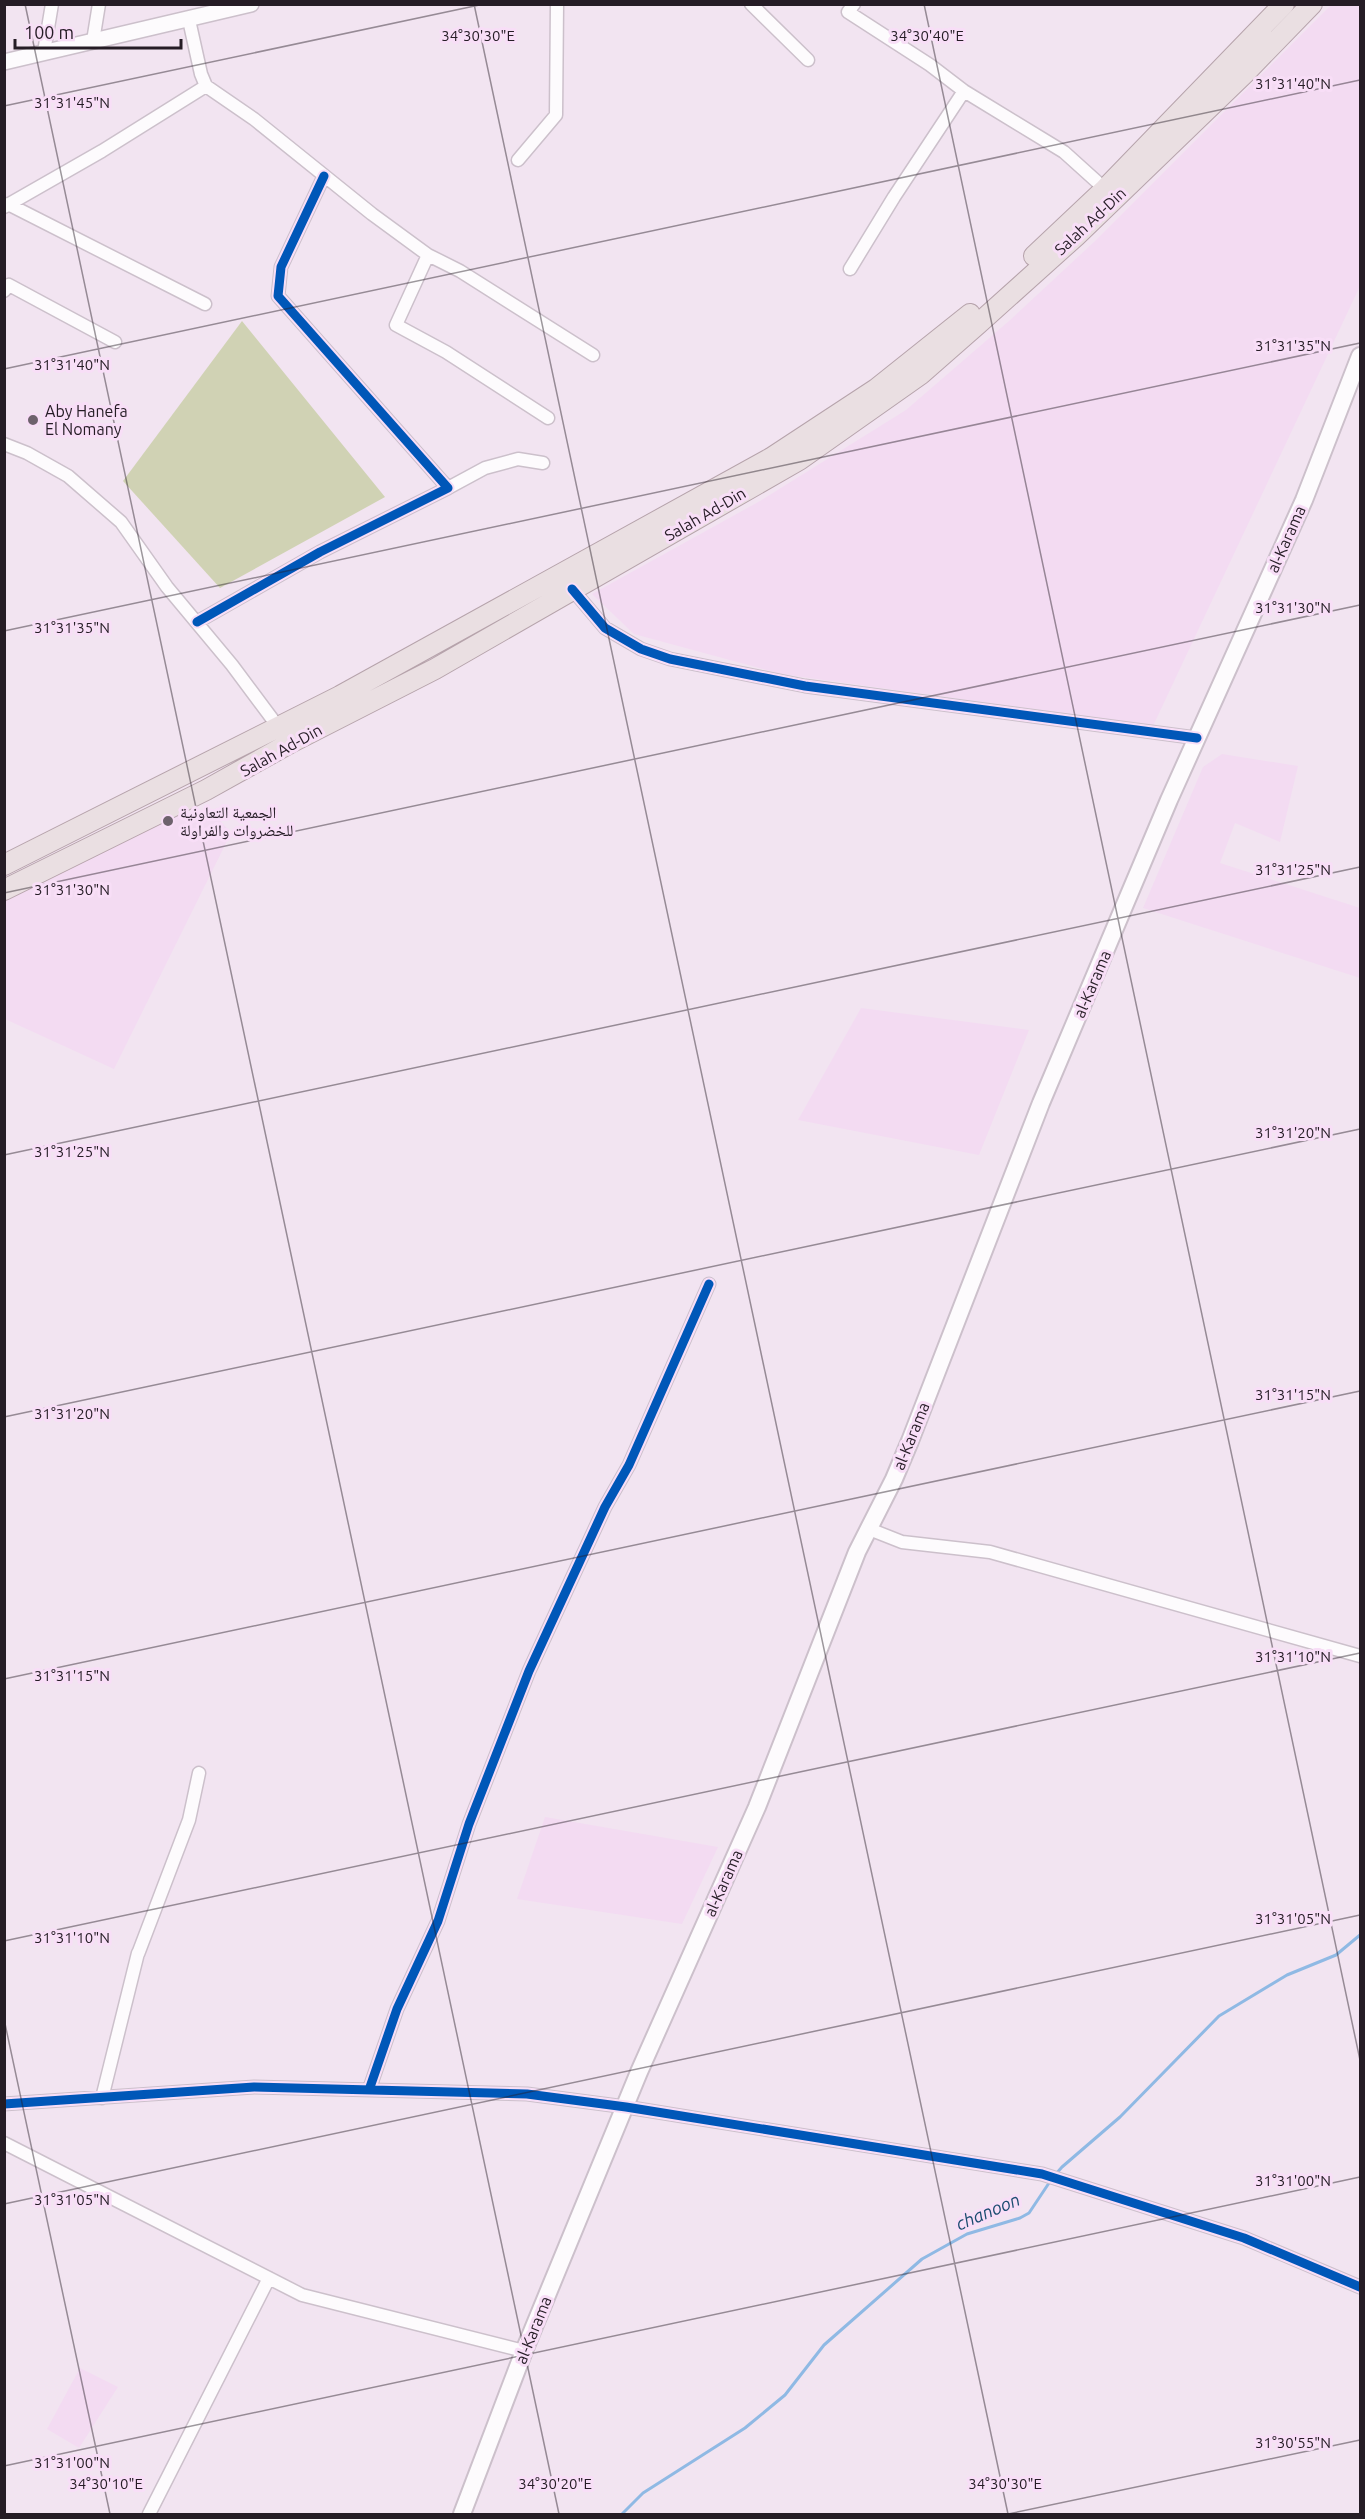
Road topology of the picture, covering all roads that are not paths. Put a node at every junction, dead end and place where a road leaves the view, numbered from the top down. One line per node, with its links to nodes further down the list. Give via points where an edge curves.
1 (52, 4): 11 (street)
2 (99, 4): 10 (street)
3 (251, 4): 9 (street)
4 (558, 4): 16 (street, via 556,115)
5 (751, 4): 12 (street)
6 (854, 4): 15 (street, via 848,12)
7 (1284, 4): 18 (highway, Salah Ad-Din)
8 (1312, 4): 31 (highway, Salah Ad-Din, via 1076,236 921,374 799,459)
9 (189, 20): 10 (street); 14 (street)
10 (93, 41): 11 (street)
11 (44, 52): 13 (street)
12 (808, 60)
13 (4, 62)
14 (206, 86): 17 (street); 19 (street)
15 (964, 91): 18 (street, via 1064,152); 21 (street)
16 (518, 160)
17 (324, 176): 20 (street); 30 (street, via 281,267 278,296)
18 (1105, 189): 33 (highway, Salah Ad-Din, via 964,319 876,389 781,451)
19 (6, 206): 23 (street)
20 (428, 255): 25 (street); 27 (street, via 396,325 446,352)
21 (850, 269)
22 (4, 291): 24 (street, via 9,285)
23 (205, 304)
24 (115, 342)
25 (593, 354)
26 (1360, 356): 34 (main road, al-Karama, via 1304,500)
27 (548, 418)
28 (4, 444): 32 (street, via 68,476 121,522)
29 (543, 463): 30 (street, via 518,459 485,468)
30 (448, 488): 32 (street, via 320,552)
31 (572, 589): 34 (street, via 605,628 640,649 670,659 805,686); 36 (highway, Salah Ad-Din, via 435,669 236,775)
32 (197, 622): 33 (street)
33 (279, 728): 35 (highway, Salah Ad-Din)
34 (1197, 738): 38 (main road, al-Karama, via 1041,1103 910,1441)
35 (4, 865)
36 (4, 890)
37 (709, 1284): 41 (street, via 629,1465 605,1507 529,1671 469,1824 438,1921 397,2009)
38 (868, 1529): 39 (street, via 903,1542 990,1552); 44 (main road, al-Karama, via 761,1798)
39 (1360, 1656)
40 (199, 1773): 42 (street, via 189,1820 138,1954)
41 (369, 2090): 42 (street, via 254,2087); 44 (street, via 526,2094)
42 (102, 2098): 43 (street)
43 (4, 2104)
44 (626, 2107): 47 (street, via 1042,2174 1244,2238); 48 (main road, al-Karama)
45 (4, 2143): 46 (street)
46 (270, 2278): 48 (street, via 302,2295); 49 (street)
47 (1360, 2287)
48 (524, 2351): 50 (main road, al-Karama)
49 (149, 2514)
50 (462, 2514)

